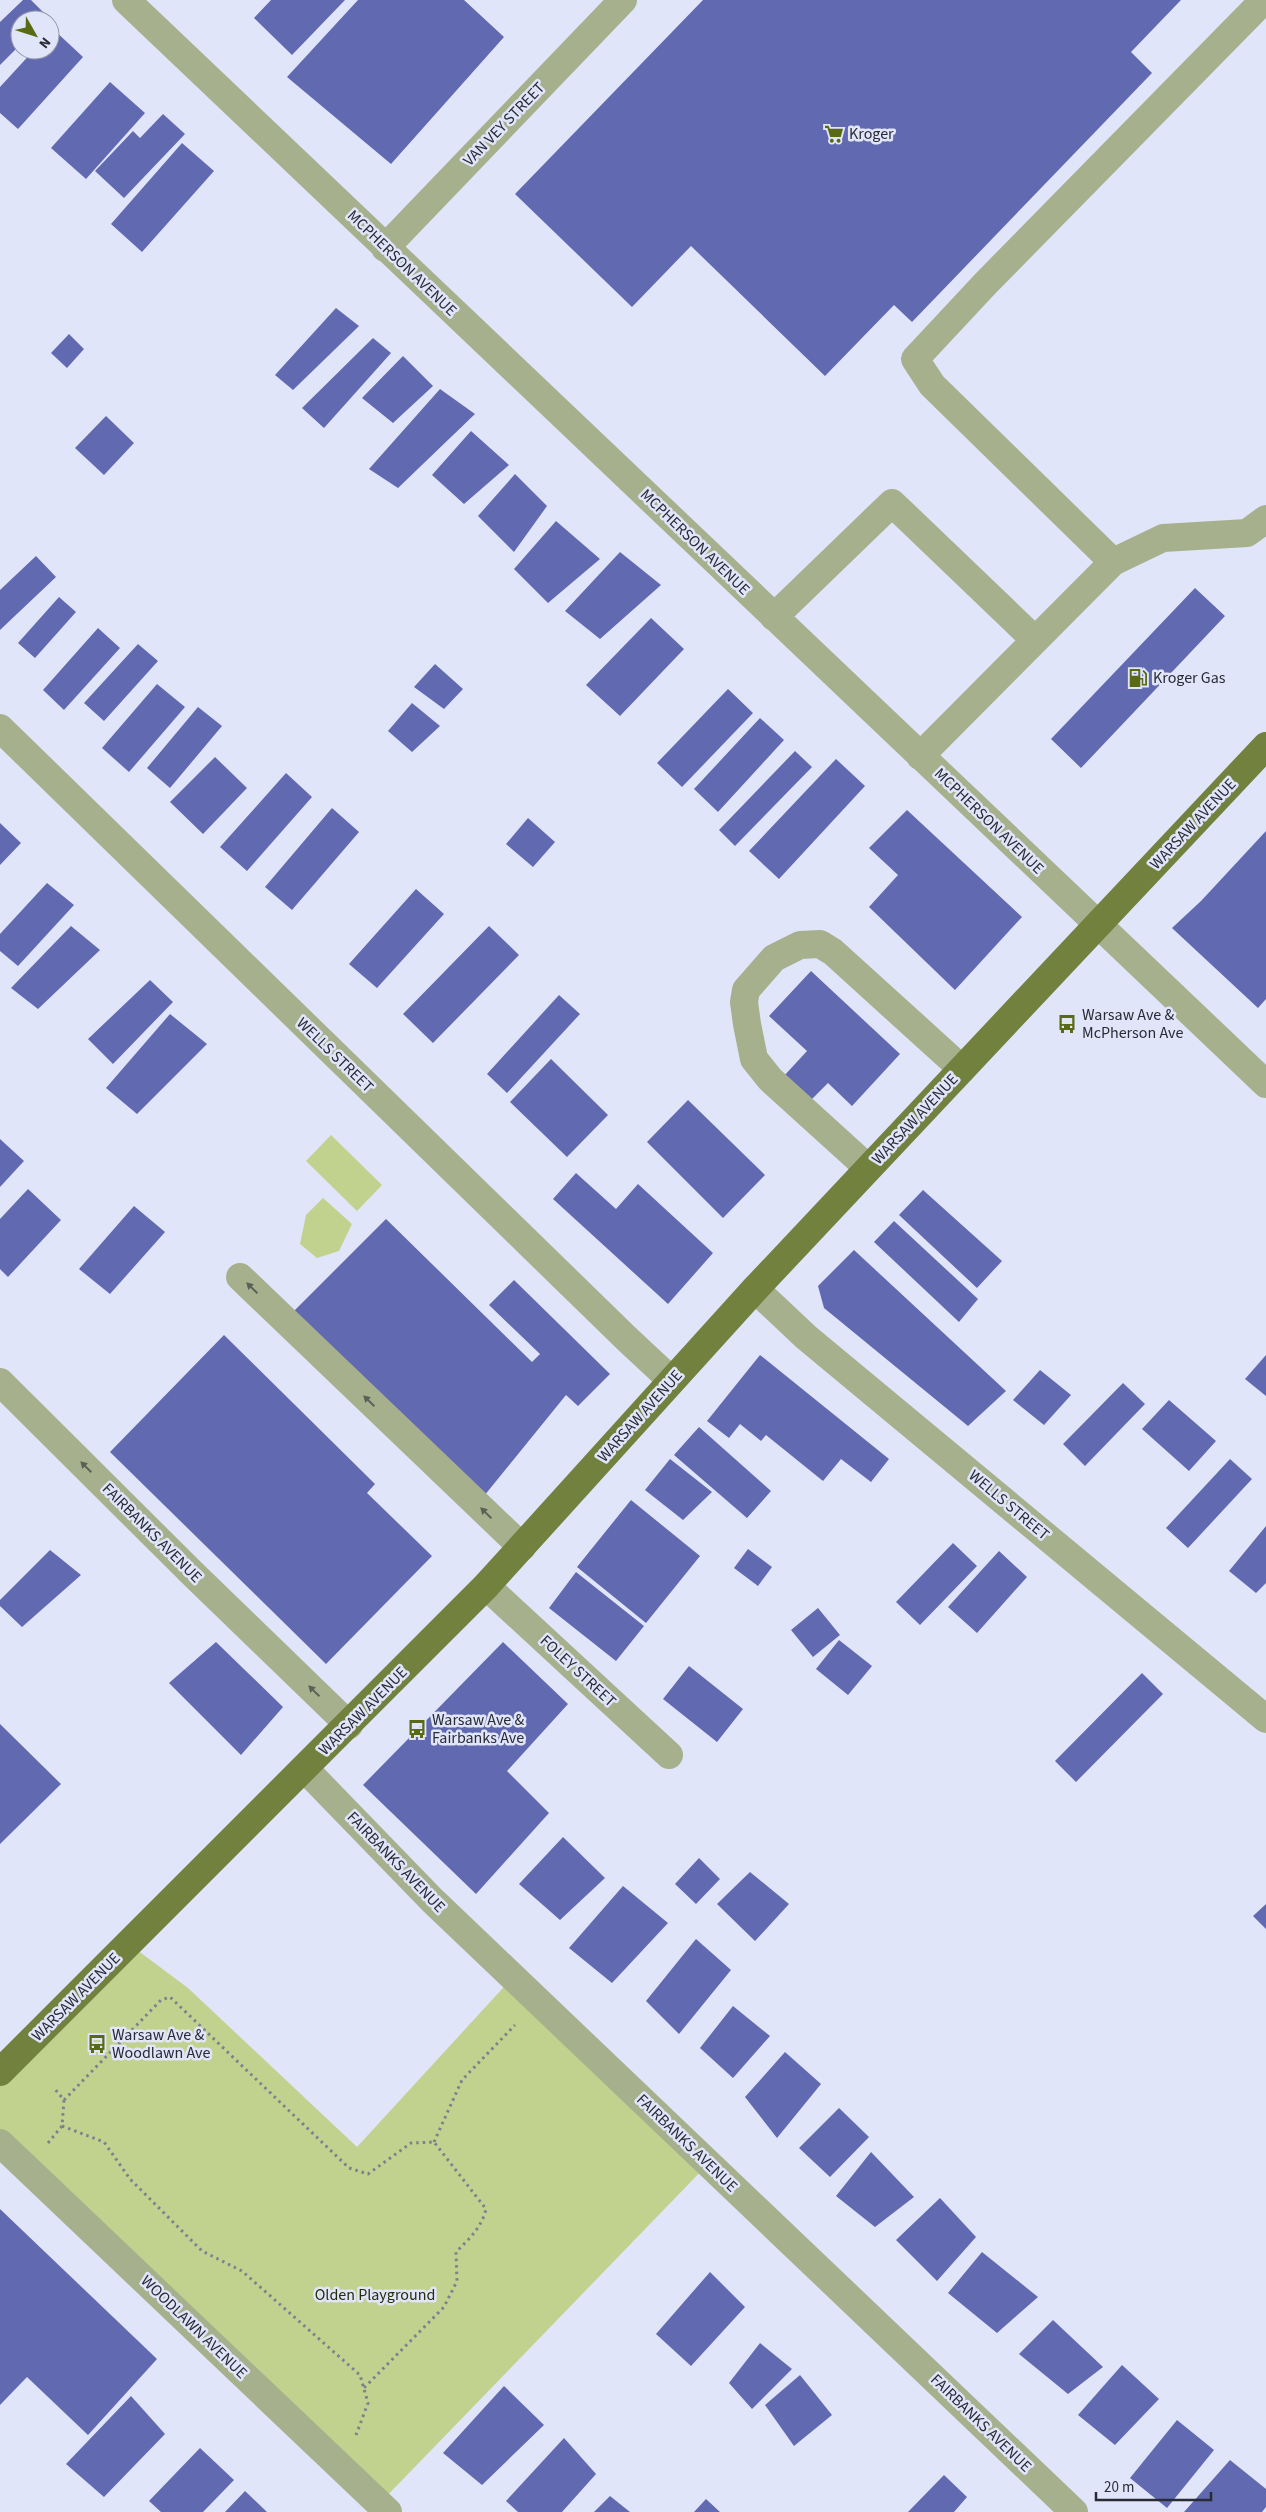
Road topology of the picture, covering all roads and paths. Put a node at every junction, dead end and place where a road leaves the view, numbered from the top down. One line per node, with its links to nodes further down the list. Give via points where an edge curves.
1 (126, 0): 4 (street, MCPHERSON AVENUE)
2 (623, 0): 4 (street, VAN VEY STREET)
3 (1264, 0): 6 (street, via 915,359 932,385)
4 (385, 248): 7 (street, MCPHERSON AVENUE)
5 (1266, 519): 6 (street, via 1247,533 1163,538)
6 (1113, 562): 8 (street)
7 (774, 617): 8 (street, via 892,503); 11 (street, MCPHERSON AVENUE)
8 (1035, 640): 11 (street)
9 (0, 728): 18 (street, WELLS STREET)
10 (1266, 746): 12 (main road, WARSAW AVENUE)
11 (920, 756): 12 (street, MCPHERSON AVENUE)
12 (1098, 924): 13 (main road, WARSAW AVENUE); 14 (street, MCPHERSON AVENUE)
13 (962, 1069): 15 (main road, WARSAW AVENUE); 15 (street, via 820,944 800,945 774,958 746,990 744,1002 754,1059 770,1079)
14 (1266, 1084)
15 (868, 1168): 17 (main road, WARSAW AVENUE)
16 (240, 1277): 20 (street, one-way to 16)
17 (754, 1290): 18 (main road, WARSAW AVENUE); 22 (street, WELLS STREET, via 806,1337)
18 (671, 1380): 20 (main road, WARSAW AVENUE)
19 (0, 1382): 23 (street, FAIRBANKS AVENUE, one-way to 19)
20 (522, 1547): 21 (main road, WARSAW AVENUE)
21 (486, 1586): 23 (main road, WARSAW AVENUE); 24 (street, FOLEY STREET)
22 (1266, 1719)
23 (349, 1725): 25 (main road, WARSAW AVENUE)
24 (669, 1755)
25 (305, 1769): 26 (street, FAIRBANKS AVENUE, via 432,1900); 27 (main road, WARSAW AVENUE)
26 (540, 2003): 31 (path, via 518,2021 462,2080); 37 (street, FAIRBANKS AVENUE)
27 (0, 2072)
28 (54, 2088): 29 (path)
29 (64, 2100): 30 (path); 31 (path, via 162,2000 170,1997 349,2168 368,2174 411,2143)
30 (62, 2126): 33 (path); 34 (path, via 104,2142 130,2179 202,2251 242,2271 360,2376)
31 (434, 2142): 34 (path, via 486,2209 484,2218 456,2252 457,2280 444,2307)
32 (0, 2143): 36 (street, WOODLAWN AVENUE)
33 (48, 2144)
34 (364, 2388): 35 (path, via 368,2403)
35 (355, 2436)
36 (388, 2512)
37 (1074, 2512)

